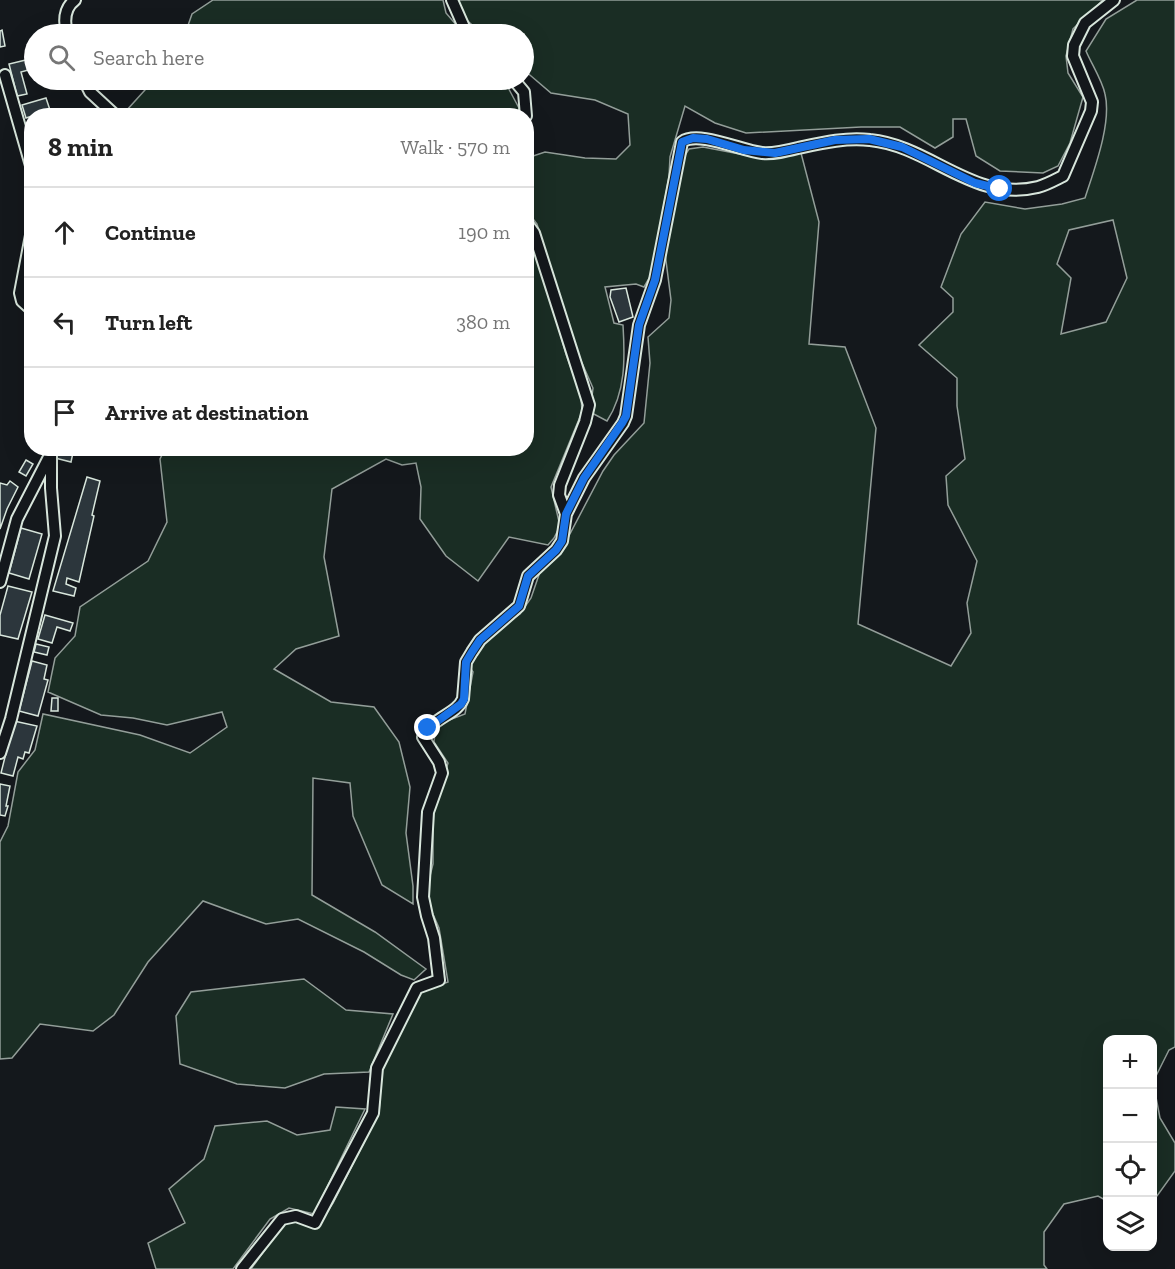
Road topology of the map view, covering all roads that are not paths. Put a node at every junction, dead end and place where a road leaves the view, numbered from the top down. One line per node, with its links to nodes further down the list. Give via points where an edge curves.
1 (75, 0): 4 (street, via 66,13)
2 (452, 0): 5 (street)
3 (1114, 0): 17 (street, via 1085,23 1074,45 1073,56 1087,85 1091,111 1063,176 1040,187 1000,189 975,183 902,147 869,139 835,140 775,153 744,150 707,139 682,142 655,280 639,325 626,416 584,478)
4 (67, 24)
5 (463, 24)
6 (5, 75): 11 (street)
7 (89, 90): 9 (street)
8 (522, 90): 10 (street)
9 (107, 108)
10 (525, 108)
11 (24, 141)
12 (534, 233): 17 (street, via 589,405 560,485 561,505)
13 (24, 272): 14 (street, via 20,293)
14 (24, 303)
15 (49, 456): 18 (street, via 17,519)
16 (51, 456): 19 (street, via 55,536)
17 (566, 514): 20 (street, via 562,541 530,572 519,606 480,640 466,662 461,704 436,720 423,738 442,773 428,812 423,897 434,938 439,980 417,988 377,1068 373,1113 315,1223 296,1215 282,1219)
18 (0, 582)
19 (0, 753)
20 (242, 1269)

